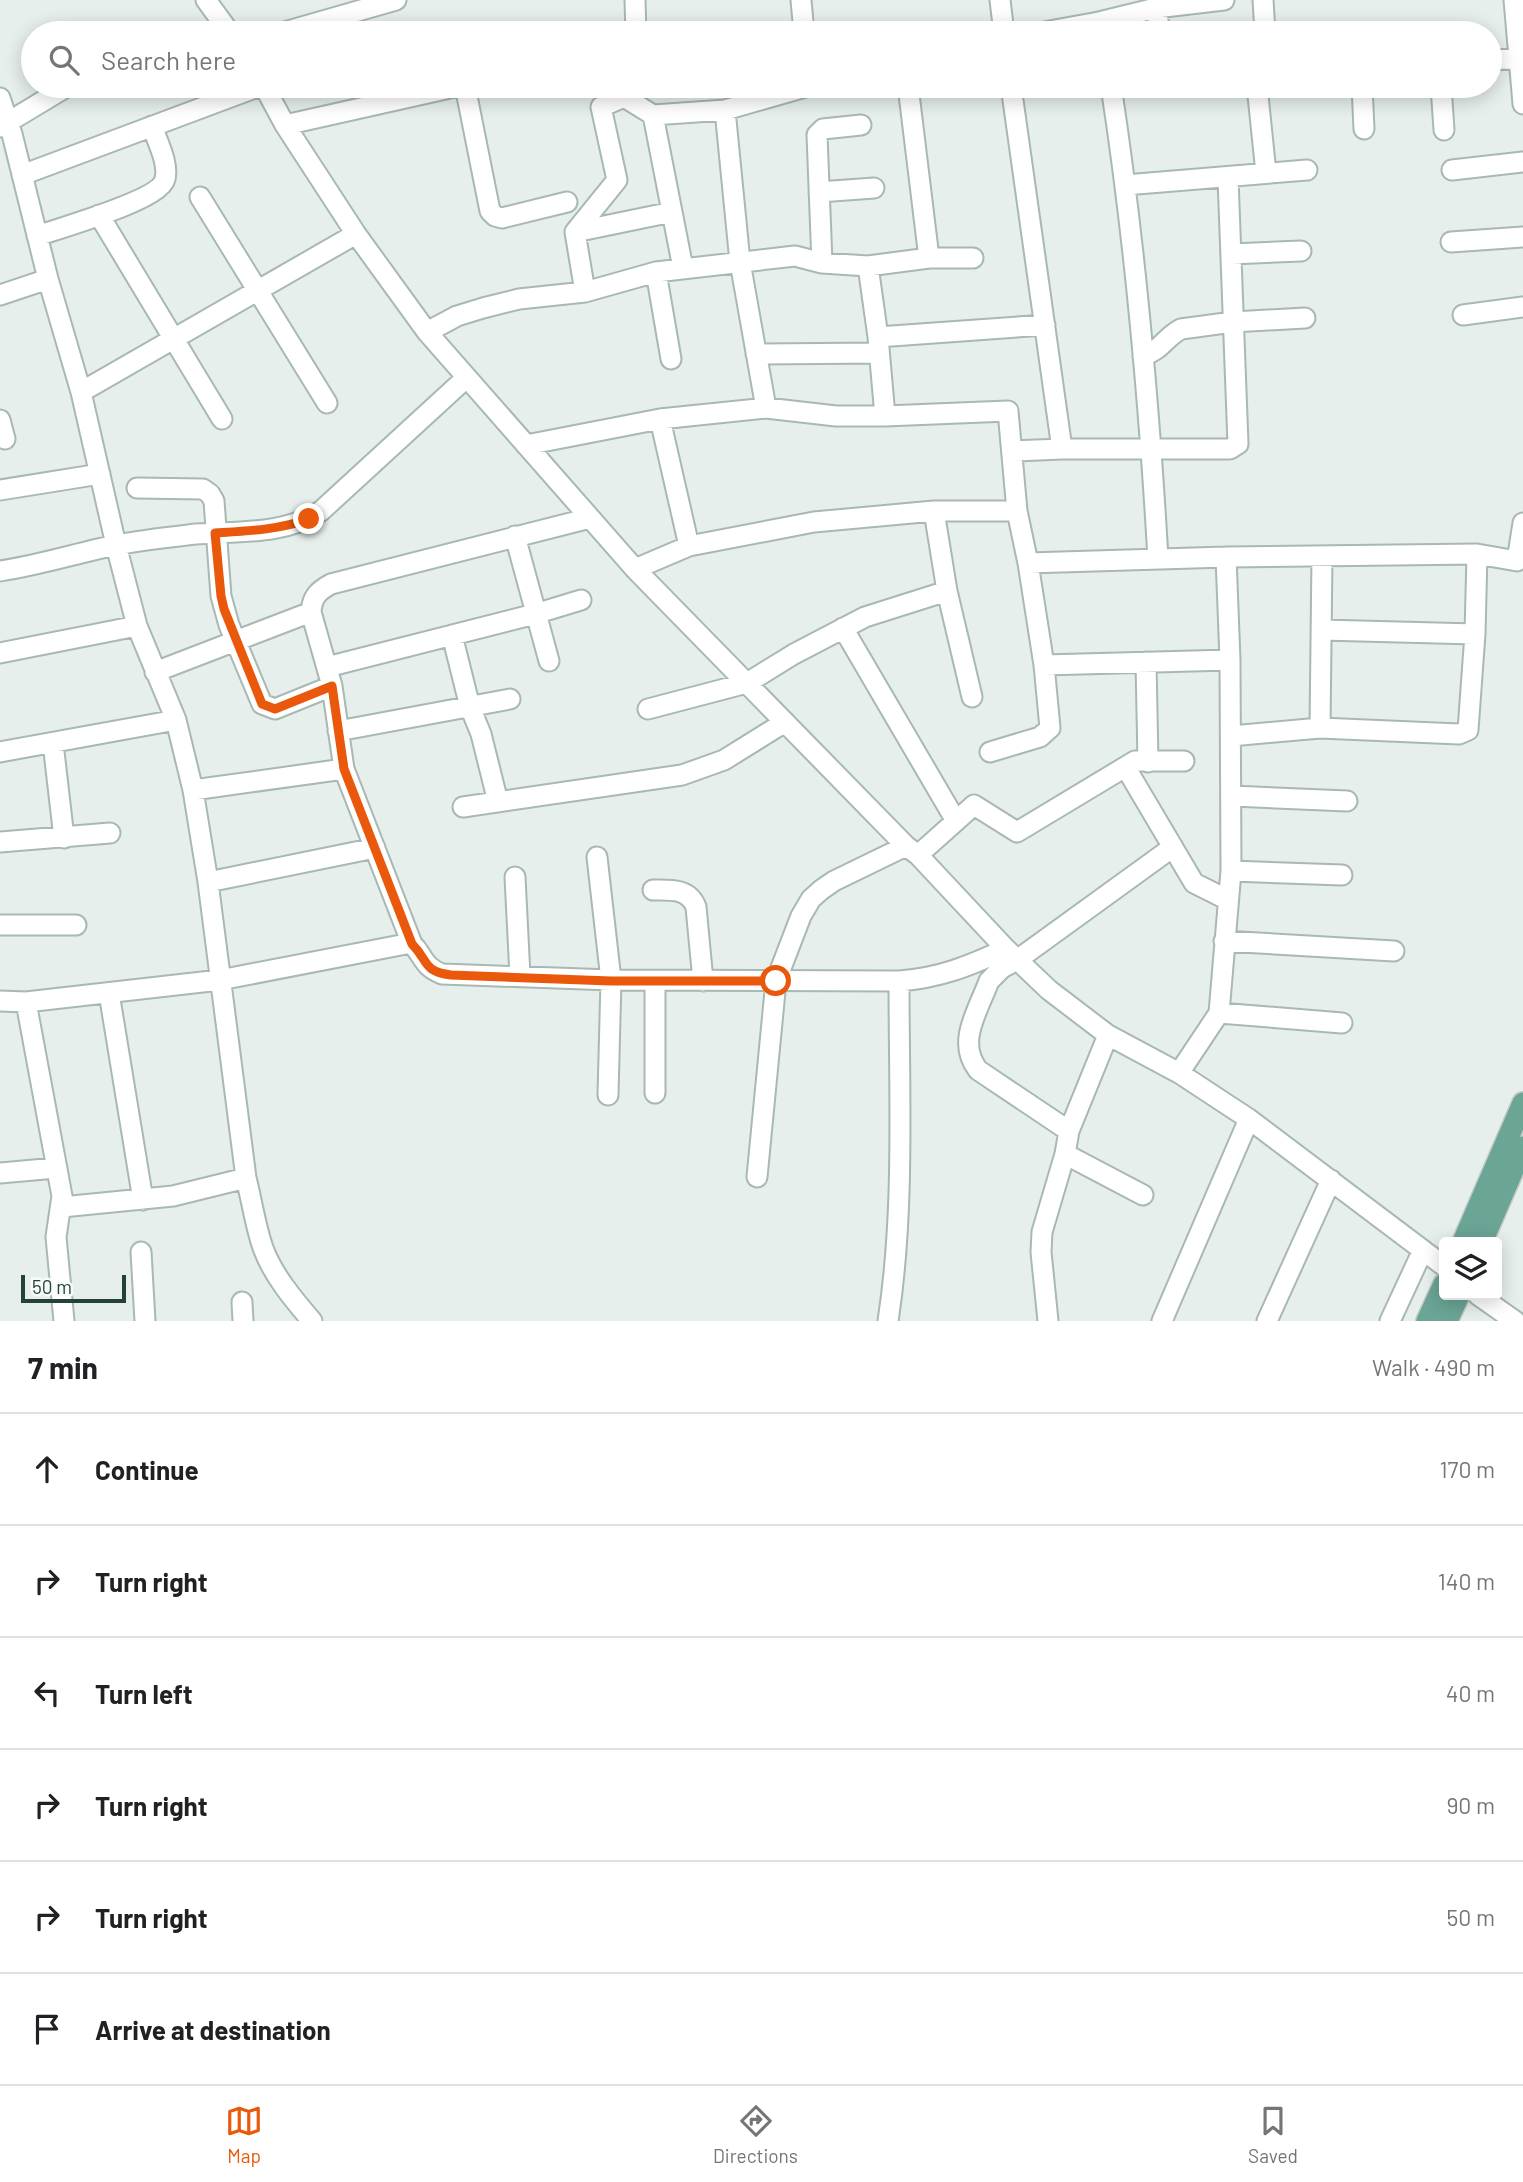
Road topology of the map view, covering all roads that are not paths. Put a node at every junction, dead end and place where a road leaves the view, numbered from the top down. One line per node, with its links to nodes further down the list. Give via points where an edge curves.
1 (206, 0): 10 (street)
2 (635, 0): 12 (street)
3 (800, 0): 13 (street)
4 (1000, 0): 14 (street)
5 (1224, 0): 9 (street)
6 (1262, 0): 17 (street)
7 (1514, 0): 18 (street)
8 (384, 2): 11 (street)
9 (1168, 4): 15 (street); 16 (street)
10 (221, 21)
11 (321, 21)
12 (636, 21)
13 (803, 21)
14 (1003, 21)
15 (1120, 21)
16 (1163, 21)
17 (1264, 21)
18 (1521, 58): 19 (street); 35 (street)
19 (1502, 59)
20 (0, 97): 38 (street)
21 (48, 98): 38 (street)
22 (229, 98): 41 (street)
23 (269, 98): 39 (street)
24 (405, 98): 39 (street)
25 (467, 98): 54 (street, via 490,211 502,218)
26 (612, 98): 57 (street, via 601,107 617,180)
27 (630, 98): 37 (street)
28 (768, 98): 36 (street)
29 (909, 98): 64 (street)
30 (1013, 98): 79 (street)
31 (1115, 98): 50 (street)
32 (1259, 98): 47 (street)
33 (1363, 98): 42 (street)
34 (1442, 98): 43 (street)
35 (1523, 104)
36 (726, 110): 37 (street); 66 (street)
37 (653, 115): 55 (street)
38 (4, 125): 48 (street)
39 (285, 125): 58 (street)
40 (861, 125): 52 (street, via 823,129 817,135)
41 (152, 126): 48 (street); 56 (street, via 164,163 164,182 149,195)
42 (1364, 129)
43 (1444, 130)
44 (1523, 162): 46 (street)
45 (1307, 170): 47 (street)
46 (1452, 170)
47 (1266, 173): 49 (street)
48 (22, 174): 59 (street)
49 (1228, 178): 50 (street); 63 (street)
50 (1125, 185): 84 (street)
51 (874, 188): 52 (street)
52 (819, 192): 67 (street)
53 (200, 197): 72 (street)
54 (567, 202)
55 (672, 212): 57 (street); 69 (street)
56 (99, 215): 59 (street); 81 (street)
57 (575, 232): 73 (street)
58 (356, 234): 72 (street); 80 (street)
59 (37, 236): 71 (street)
60 (1523, 236): 61 (street)
61 (1451, 242)
62 (1301, 251): 63 (street)
63 (1231, 254): 78 (street)
64 (929, 258): 65 (street); 68 (street)
65 (973, 258)
66 (740, 262): 67 (street, via 795,256); 69 (street); 83 (street)
67 (822, 263): 68 (street)
68 (868, 267): 82 (street)
69 (683, 268): 70 (street)
70 (656, 272): 73 (street); 85 (street)
71 (48, 279): 74 (street); 87 (street)
72 (257, 291): 81 (street); 88 (street)
73 (585, 292): 80 (street, via 483,308)
74 (0, 295)
75 (1523, 307): 76 (street)
76 (1463, 315)
77 (1304, 318): 78 (street)
78 (1233, 322): 84 (street, via 1181,329 1158,350); 96 (street, via 1238,444 1230,449)
79 (1045, 325): 82 (street); 94 (street)
80 (427, 332): 86 (street)
81 (174, 339): 87 (street); 91 (street)
82 (878, 345): 83 (street); 90 (street)
83 (756, 354): 89 (street)
84 (1143, 356): 96 (street)
85 (671, 359)
86 (466, 378): 93 (street); 104 (street, via 309,519 273,529)
87 (81, 392): 97 (street)
88 (327, 403)
89 (766, 408): 90 (street); 92 (street)
90 (885, 416): 95 (street, via 1008,411)
91 (222, 419)
92 (660, 419): 93 (street); 107 (street)
93 (526, 445): 102 (street)
94 (1062, 449): 95 (street); 96 (street)
95 (1013, 451): 101 (street)
96 (1152, 451): 111 (street)
97 (100, 474): 99 (street); 106 (street)
98 (137, 488): 104 (street, via 203,489 214,500)
99 (0, 490)
100 (934, 511): 101 (street); 107 (street, via 814,523); 115 (street)
101 (1017, 511): 112 (street)
102 (590, 518): 105 (street); 113 (street)
103 (1523, 523): 108 (street, via 1517,561)
104 (215, 533): 106 (street); 124 (street, via 221,596)
105 (514, 536): 117 (street, via 331,584 315,595); 118 (street)
106 (116, 545): 114 (street); 119 (street)
107 (689, 546): 113 (street)
108 (1477, 554): 109 (street); 122 (street)
109 (1322, 556): 110 (street); 121 (street)
110 (1226, 557): 111 (street); 126 (street)
111 (1158, 559): 112 (street)
112 (1028, 563): 129 (street)
113 (635, 569): 132 (street)
114 (0, 571)
115 (947, 591): 120 (street); 134 (street)
116 (580, 600): 118 (street)
117 (311, 612): 124 (street); 130 (street)
118 (535, 614): 123 (street); 127 (street)
119 (137, 626): 125 (street); 131 (street)
120 (843, 628): 132 (street); 155 (street)
121 (1322, 630): 122 (street); 140 (street)
122 (1475, 634): 140 (street, via 1468,730 1464,733)
123 (452, 635): 130 (street); 136 (street)
124 (236, 641): 131 (street); 133 (street, via 257,695 268,708)
125 (0, 653)
126 (1230, 660): 128 (street); 142 (street)
127 (549, 661)
128 (1146, 662): 129 (street); 147 (street)
129 (1044, 665): 145 (street, via 1050,729 1040,737)
130 (327, 667): 133 (street)
131 (155, 672): 138 (street)
132 (747, 683): 137 (street); 139 (street)
133 (332, 686): 141 (street)
134 (972, 697)
135 (510, 699): 136 (street)
136 (470, 707): 141 (street); 153 (street)
137 (648, 709)
138 (176, 720): 143 (street); 150 (street)
139 (785, 722): 153 (street, via 724,760 681,775); 161 (street)
140 (1320, 728): 142 (street)
141 (338, 731): 149 (street)
142 (1231, 736): 151 (street)
143 (53, 743): 144 (street); 157 (street)
144 (0, 752)
145 (990, 752)
146 (1184, 761): 147 (street)
147 (1148, 762): 148 (street, via 1135,761)
148 (1126, 768): 155 (street, via 1017,832 974,805); 159 (street)
149 (344, 769): 150 (street); 160 (street)
150 (193, 790): 166 (street)
151 (1232, 796): 152 (street); 163 (street)
152 (1347, 801)
153 (498, 802): 154 (street)
154 (463, 807)
155 (956, 821): 161 (street)
156 (110, 833): 157 (street)
157 (64, 838): 158 (street)
158 (0, 842)
159 (1173, 847): 168 (street, via 1194,883); 174 (street)
160 (375, 848): 166 (street); 172 (street)
161 (912, 851): 174 (street); 180 (street, via 834,881 811,899)
162 (597, 857): 177 (street)
163 (1231, 872): 164 (street); 168 (street)
164 (1342, 875)
165 (515, 877): 175 (street)
166 (208, 881): 176 (street)
167 (653, 890): 179 (street, via 684,892 692,898)
168 (1228, 900): 171 (street)
169 (0, 925): 170 (street)
170 (76, 925)
171 (1224, 941): 173 (street); 185 (street)
172 (412, 944): 175 (street, via 431,970 442,974); 176 (street)
173 (1394, 951)
174 (1012, 954): 181 (street, via 943,975); 187 (street, via 1049,990); 193 (street, via 989,981 967,1049 978,1070)
175 (520, 976): 177 (street)
176 (220, 980): 182 (street); 199 (street)
177 (611, 981): 178 (street); 190 (street)
178 (655, 981): 179 (street); 189 (street)
179 (703, 981): 180 (street)
180 (776, 981): 181 (street); 198 (street)
181 (899, 981): 213 (street, via 896,1242)
182 (109, 993): 184 (street); 202 (street)
183 (0, 1000): 184 (street)
184 (26, 1002): 196 (street)
185 (1219, 1013): 186 (street); 188 (street)
186 (1342, 1023)
187 (1108, 1035): 188 (street); 193 (street)
188 (1179, 1073): 192 (street)
189 (655, 1093)
190 (608, 1095)
191 (1523, 1102): 204 (main road)
192 (1249, 1119): 200 (street); 215 (street)
193 (1069, 1131): 195 (street)
194 (1523, 1147): 205 (main road)
195 (1065, 1154): 201 (street); 214 (street, via 1042,1233)
196 (56, 1168): 197 (street); 203 (street)
197 (0, 1173)
198 (757, 1177)
199 (246, 1178): 202 (street); 212 (street, via 263,1248 286,1289)
200 (1331, 1180): 207 (street); 216 (street)
201 (1143, 1195)
202 (143, 1200): 203 (street)
203 (62, 1207): 210 (street, via 56,1237)
204 (1465, 1237)
205 (1484, 1237)
206 (141, 1252): 211 (street)
207 (1437, 1264): 217 (street); 218 (main road)
208 (1457, 1300): 219 (main road)
209 (1485, 1300): 220 (street)
210 (64, 1321)
211 (145, 1321)
212 (312, 1321)
213 (888, 1321)
214 (1048, 1321)
215 (1162, 1321)
216 (1267, 1321)
217 (1390, 1321)
218 (1427, 1321)
219 (1447, 1321)
220 (1514, 1321)

